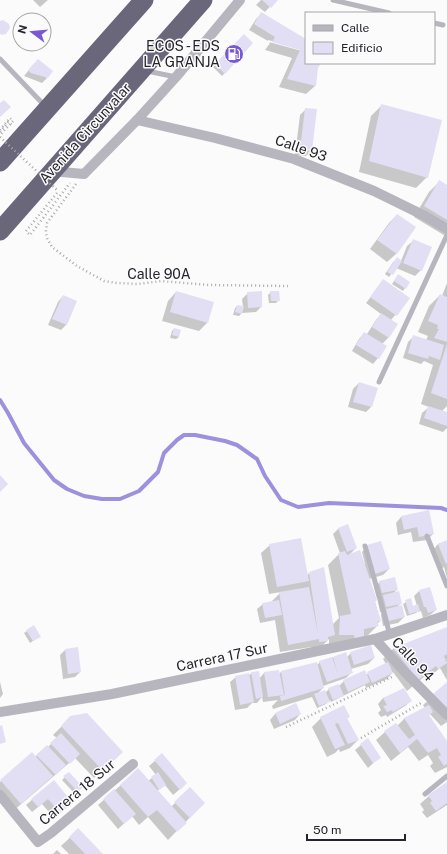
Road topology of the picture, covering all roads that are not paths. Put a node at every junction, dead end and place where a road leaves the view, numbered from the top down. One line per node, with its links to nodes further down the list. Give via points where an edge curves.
1 (144, 0): 11 (highway)
2 (203, 0): 9 (highway, Avenida Circunvalar)
3 (333, 0): 5 (lane)
4 (235, 2): 10 (street)
5 (385, 12)
6 (435, 23): 7 (lane)
7 (443, 25)
8 (0, 59): 11 (lane)
9 (142, 70): 10 (lane); 14 (highway, Avenida Circunvalar)
10 (176, 77): 12 (street)
11 (47, 109): 13 (highway)
12 (137, 120): 14 (street, via 81,174); 15 (street, Calle 93, via 294,159 374,191)
13 (0, 162)
14 (51, 171): 16 (highway, Avenida Circunvalar)
15 (447, 229)
16 (0, 231)
17 (447, 235): 18 (lane)
18 (380, 382)
19 (428, 536): 21 (lane)
20 (365, 546): 23 (lane)
21 (447, 586)
22 (447, 615): 23 (street, Carrera 17 Sur)
23 (390, 635): 24 (street, Carrera 17 Sur)
24 (375, 639): 25 (street, Carrera 17 Sur, via 112,694); 26 (street, Calle 94)
25 (0, 712)
26 (447, 715)
27 (133, 764): 30 (street, Carrera 18 Sur, via 38,842)
28 (447, 776): 29 (lane)
29 (425, 794)
30 (0, 795)

